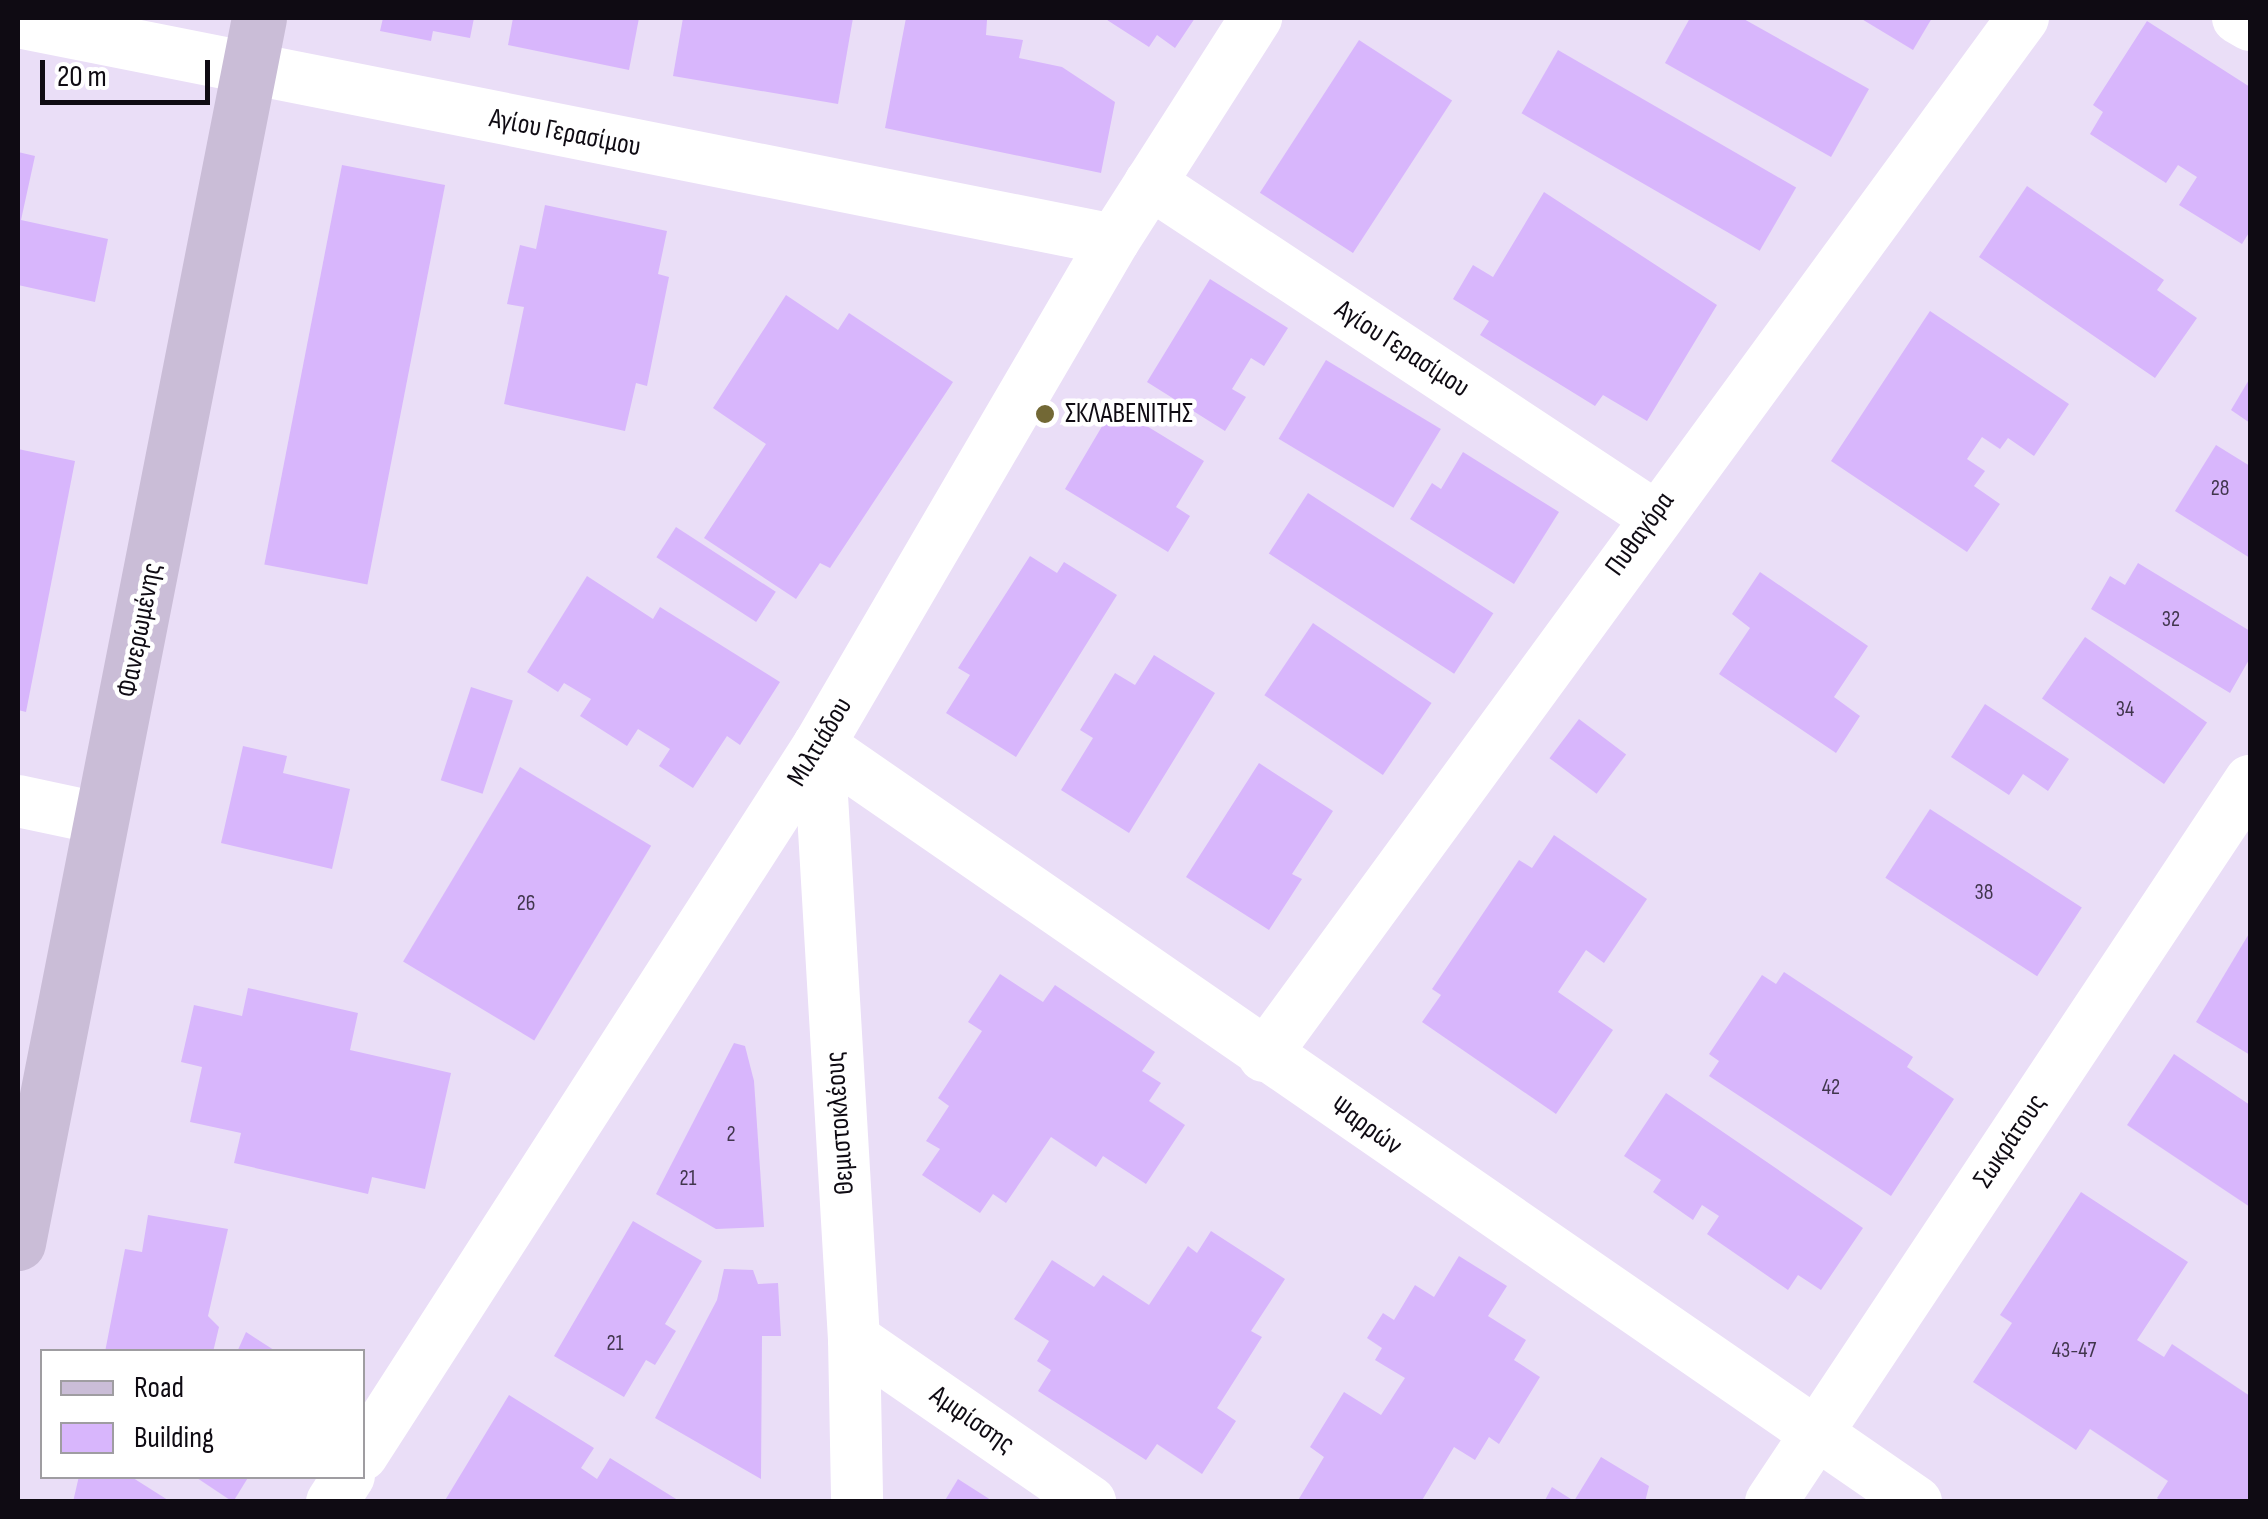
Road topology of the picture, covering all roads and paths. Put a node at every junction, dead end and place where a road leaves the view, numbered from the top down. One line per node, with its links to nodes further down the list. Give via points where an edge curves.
1 (259, 18): 7 (street, Φανερωμένης)
2 (1256, 18): 8 (street, Μιλτιάδου)
3 (2022, 18): 10 (street, Πυθαγόρα)
4 (2238, 18): 6 (street)
5 (18, 22): 7 (street, Αγίου Γερασίμου)
6 (2250, 25)
7 (251, 71): 9 (street, Αγίου Γερασίμου); 14 (street, Φανερωμένης)
8 (1150, 183): 9 (street, Μιλτιάδου); 10 (street, Αγίου Γερασίμου)
9 (1114, 240): 11 (street, Μιλτιάδου)
10 (1653, 515): 15 (street, Πυθαγόρα)
11 (819, 746): 15 (street, Ψαρρών); 17 (street, Θεμιστοκλέους); 19 (street, Μιλτιάδου)
12 (2250, 781): 18 (street, Σωκράτους)
13 (18, 801): 14 (street)
14 (103, 818): 16 (street, Φανερωμένης)
15 (1264, 1056): 18 (street, Ψαρρών)
16 (18, 1243)
17 (854, 1339): 22 (street, Θεμιστοκλέους); 23 (street, Αμφίσσης)
18 (1812, 1436): 24 (street, Σωκράτους); 25 (street, Ψαρρών)
19 (365, 1450)
20 (346, 1479): 21 (street)
21 (332, 1502)
22 (857, 1502)
23 (1090, 1502)
24 (1771, 1502)
25 (1916, 1502)

